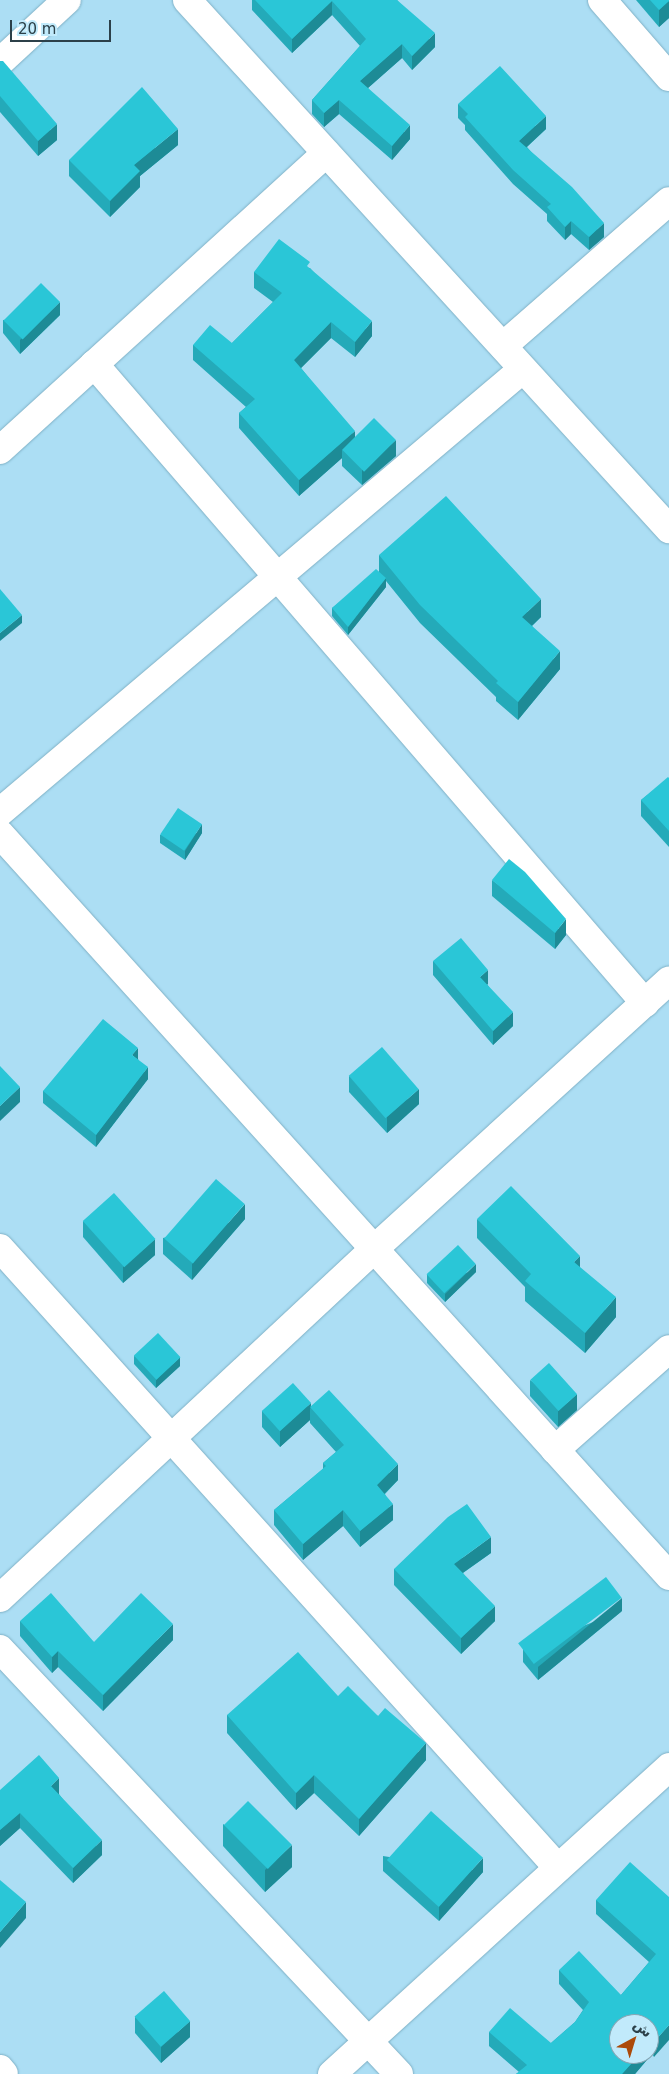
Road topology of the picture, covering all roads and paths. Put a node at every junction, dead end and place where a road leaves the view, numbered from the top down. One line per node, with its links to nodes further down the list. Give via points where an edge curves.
1 (67, 0): 4 (street)
2 (187, 0): 6 (street)
3 (602, 0): 5 (street)
4 (0, 62)
5 (669, 77)
6 (326, 152): 8 (street); 9 (street)
7 (669, 202): 8 (street)
8 (503, 346): 10 (street)
9 (94, 364): 11 (street); 13 (street)
10 (523, 369): 12 (street); 13 (street)
11 (0, 450)
12 (669, 529)
13 (278, 577): 14 (street); 17 (street)
14 (0, 812)
15 (0, 834): 19 (street)
16 (669, 981): 17 (street)
17 (645, 1003): 19 (street)
18 (0, 1248): 21 (street)
19 (374, 1249): 21 (street); 22 (street)
20 (669, 1349): 22 (street)
21 (171, 1438): 24 (street); 27 (street)
22 (556, 1450): 23 (street)
23 (669, 1576)
24 (0, 1598)
25 (0, 1649): 28 (street)
26 (669, 1767): 27 (street)
27 (558, 1868): 28 (street)
28 (368, 2041): 31 (street); 32 (street)
29 (0, 2069): 30 (street)
30 (4, 2074)
31 (332, 2074)
32 (399, 2074)

